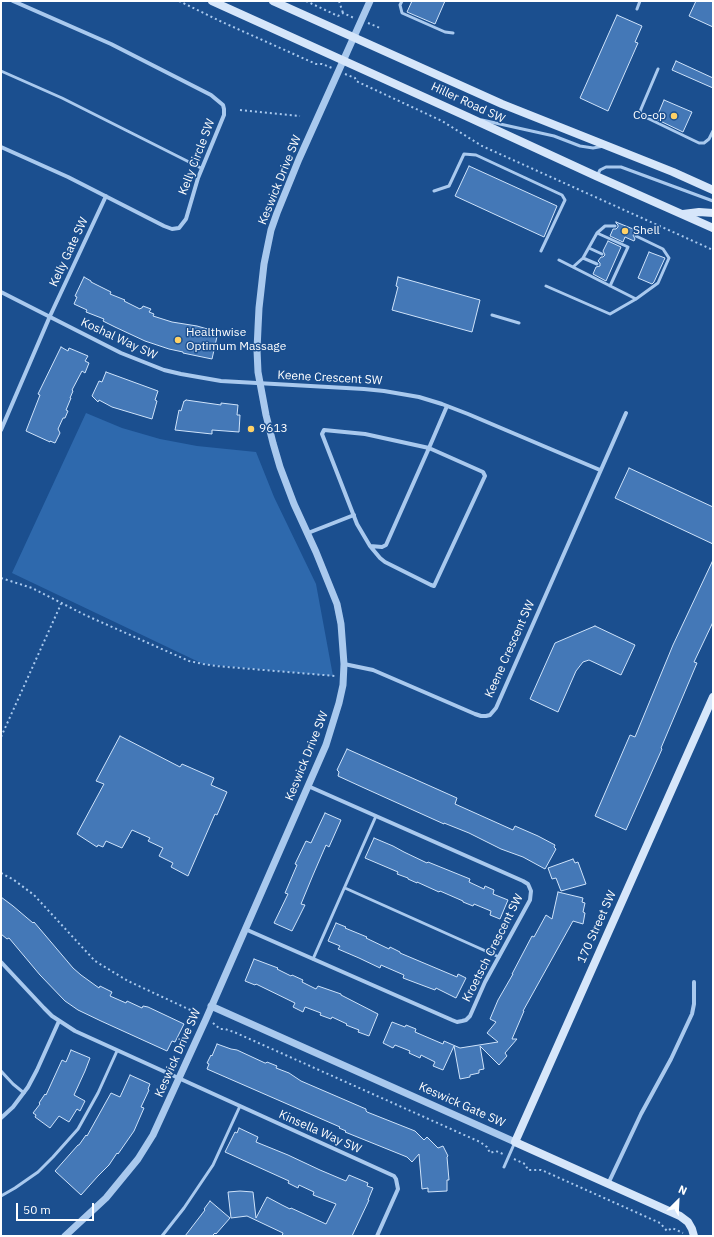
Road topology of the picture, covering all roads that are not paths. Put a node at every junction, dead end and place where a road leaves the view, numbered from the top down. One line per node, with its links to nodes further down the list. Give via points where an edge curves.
1 (13, 1): 17 (street, Kelly Circle SW, via 111,44 218,99 223,105 224,115)
2 (212, 1): 10 (main road, Hiller Road SW)
3 (273, 1): 9 (main road, Hiller Road SW)
4 (370, 1): 9 (street, Keswick Drive SW)
5 (402, 1): 8 (lane, via 402,13)
6 (640, 1): 7 (lane)
7 (637, 9)
8 (453, 33)
9 (354, 37): 10 (street, Keswick Drive SW); 15 (main road, Hiller Road SW, via 502,104)
10 (343, 60): 13 (main road, Hiller Road SW); 47 (street, Keswick Drive SW, via 285,191 271,230 259,308 257,350)
11 (658, 69): 14 (lane, via 640,109 643,116 699,142 709,139)
12 (1, 71): 17 (lane, via 62,98)
13 (468, 117): 15 (lane, via 554,136 580,146 593,148); 18 (main road, Hiller Road SW)
14 (713, 131)
15 (607, 145): 19 (main road, Hiller Road SW)
16 (1, 147): 21 (street, Kelly Circle SW)
17 (202, 168): 21 (street, Kelly Circle SW, via 186,219 179,228 164,226)
18 (596, 176): 22 (lane, via 606,167 621,166); 24 (main road, Hiller Road SW)
19 (713, 190)
20 (434, 191): 30 (lane, via 449,186 464,154 476,155 562,195 565,200)
21 (106, 196): 45 (street, Kelly Gate SW)
22 (713, 201)
23 (713, 213): 24 (main road)
24 (683, 215): 26 (main road, Hiller Road SW)
25 (615, 226): 27 (lane, via 605,226)
26 (713, 228)
27 (597, 233): 29 (lane); 35 (lane, via 628,247)
28 (636, 236): 43 (lane, via 663,249 669,258 658,283)
29 (589, 248): 31 (lane); 32 (lane)
30 (541, 251)
31 (602, 254)
32 (583, 258): 36 (lane); 37 (lane)
33 (559, 260): 37 (lane)
34 (615, 260): 35 (lane)
35 (620, 263): 39 (lane)
36 (597, 264)
37 (573, 267): 41 (lane)
38 (611, 270): 39 (lane)
39 (616, 272): 41 (lane)
40 (546, 286): 43 (lane, via 610,314)
41 (610, 286): 43 (lane)
42 (1, 292): 45 (street, Koshal Way SW)
43 (636, 299)
44 (492, 315): 46 (lane)
45 (50, 316): 47 (street, Koshal Way SW, via 121,353 164,370 221,381); 50 (street, Kelly Gate SW)
46 (519, 322)
47 (260, 384): 48 (street, Keene Crescent SW, via 384,391 418,397); 54 (street, Keswick Drive SW, via 280,467)
48 (446, 406): 51 (street); 52 (street, Keene Crescent SW)
49 (626, 413): 52 (street, Keene Crescent SW)
50 (1, 430)
51 (429, 448): 53 (street, via 365,434 324,430 322,434); 55 (street, via 386,545); 55 (street, via 483,472 485,476 434,586 385,562)
52 (600, 470): 56 (street, Keene Crescent SW, via 496,708 490,715 475,714 374,670)
53 (354, 515): 54 (street); 55 (street)
54 (308, 533): 56 (street, Keswick Drive SW, via 337,604)
55 (370, 546)
56 (344, 664): 58 (street, Keswick Drive SW, via 340,703)
57 (713, 697): 74 (main road, 170 Street SW)
58 (308, 786): 59 (street, Kroetsch Crescent SW); 61 (street, Keswick Drive SW)
59 (376, 816): 60 (lane); 62 (street, Kroetsch Crescent SW, via 528,884 531,891 530,900)
60 (345, 888): 62 (lane); 63 (lane)
61 (245, 929): 63 (street, Kroetsch Crescent SW); 66 (street, Keswick Drive SW)
62 (499, 957): 63 (street, Kroetsch Crescent SW, via 470,1016 457,1022)
63 (313, 959)
64 (1, 962): 67 (street, Kinsella Way SW, via 35,1000)
65 (694, 982): 76 (street, via 692,1014)
66 (211, 1006): 70 (street, Keswick Drive SW); 74 (street, Keswick Gate SW)
67 (59, 1021): 68 (street, Kinsella Way SW); 71 (street)
68 (117, 1051): 70 (street, Kinsella Way SW); 77 (lane, via 98,1093 78,1128 38,1172)
69 (1, 1071): 71 (lane)
70 (179, 1079): 72 (street, Kinsella Way SW); 78 (street, Keswick Drive SW, via 156,1129 138,1159 106,1198)
71 (24, 1093): 73 (street)
72 (240, 1106): 79 (lane, via 212,1165); 80 (street, Kinsella Way SW, via 394,1176 398,1189)
73 (1, 1118)
74 (515, 1142): 75 (lane, 170 Street SW); 76 (main road, Keswick Gate SW)
75 (504, 1166)
76 (608, 1184): 81 (main road, Keswick Gate SW, via 680,1216 688,1222)
77 (1, 1196)
78 (65, 1236)
79 (162, 1236)
80 (377, 1236)
81 (694, 1236)

